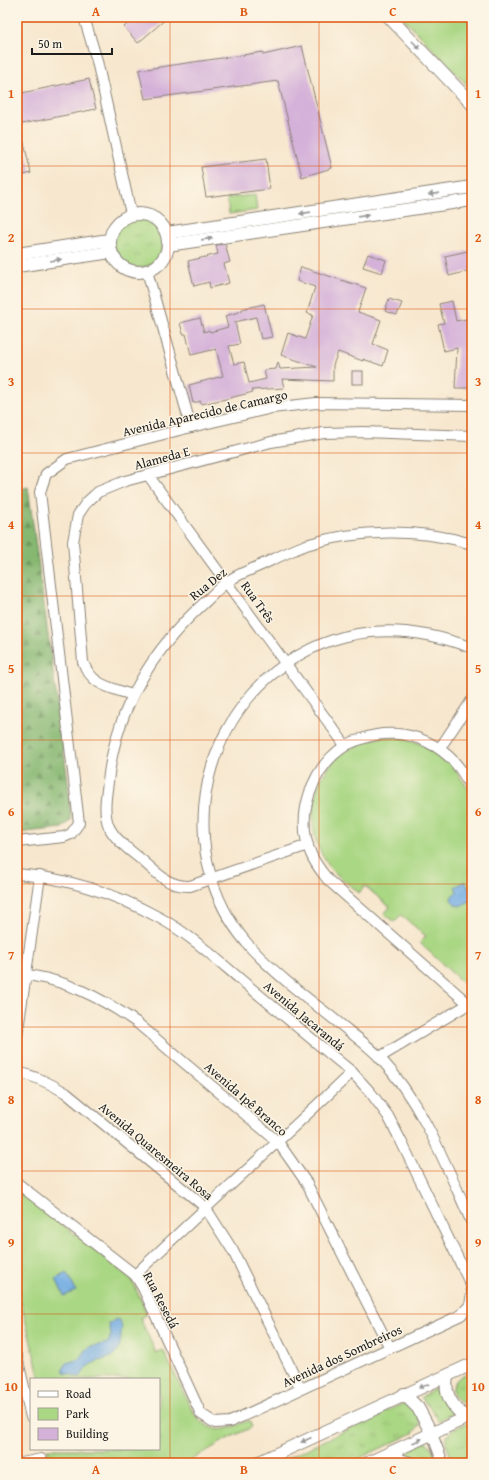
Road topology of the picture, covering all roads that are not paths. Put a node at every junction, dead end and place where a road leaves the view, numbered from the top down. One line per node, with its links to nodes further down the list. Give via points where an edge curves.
1 (84, 17): 6 (street, via 97,61)
2 (389, 17): 3 (street, one-way to 3)
3 (472, 104)
4 (472, 187): 7 (street, one-way to 7)
5 (472, 200): 7 (street, one-way to 5)
6 (131, 214): 7 (street, via 142,213 153,217 161,224); 8 (street, via 120,219 112,229)
7 (167, 239): 11 (street, via 165,256)
8 (110, 246): 9 (street); 10 (street, one-way to 8); 11 (street, via 116,262 125,269)
9 (17, 254)
10 (17, 266)
11 (147, 271): 13 (street)
12 (472, 405): 13 (street, Avenida Aparecido de Camargo, via 316,403 272,408)
13 (191, 427): 25 (street, Avenida Aparecido de Camargo, via 67,460 46,474 40,492 79,822 71,834 64,837)
14 (472, 436): 15 (street, Alameda E, via 324,433 271,442)
15 (148, 475): 17 (street, Rua Três); 20 (street, Alameda E, via 98,492 78,515 73,542 83,662 86,671 96,682)
16 (472, 544): 17 (street, Rua Dez, via 416,533 380,533 336,538 305,546)
17 (227, 582): 19 (street, Rua Três); 20 (street, Rua Dez, via 170,638 150,663)
18 (472, 648): 19 (street, via 447,638 420,632 392,630 336,639 310,649)
19 (286, 663): 22 (street, Rua Três); 29 (street, via 262,682 242,705 225,730 213,758 203,818 206,849)
20 (132, 695): 29 (street, Rua Dez, via 109,767 105,806 109,826 117,838 164,880 181,886 190,886)
21 (472, 700): 23 (street)
22 (345, 745): 23 (street, via 368,736 386,733 424,740); 26 (street, via 323,768 307,799 305,829)
23 (440, 748): 24 (street, via 462,771)
24 (472, 792)
25 (17, 842)
26 (308, 845): 29 (street, Rua Dez); 31 (street, via 328,880)
27 (17, 874): 28 (street, Avenida Jacarandá)
28 (40, 876): 30 (street); 35 (street, Avenida Jacarandá, via 81,884 122,899 159,917 193,940)
29 (213, 878): 33 (street, via 218,895 236,928 252,949)
30 (21, 974): 32 (street); 36 (street, Avenida Ipê Branco, via 55,980 84,990 111,1004 136,1022)
31 (471, 1004): 33 (street)
32 (17, 1036)
33 (380, 1057): 39 (street, via 430,1131)
34 (17, 1072): 38 (street, Avenida Quaresmeira Rosa, via 50,1082 66,1093)
35 (352, 1072): 36 (street); 41 (street, Avenida Jacarandá, via 388,1116 402,1141 471,1285)
36 (278, 1142): 38 (street); 43 (street, Avenida Ipê Branco, via 306,1182)
37 (17, 1183): 40 (street, Rua Resedá)
38 (205, 1207): 40 (street); 47 (street, Avenida Quaresmeira Rosa, via 233,1251)
39 (472, 1222)
40 (135, 1275): 51 (street, Rua Resedá, via 201,1414)
41 (472, 1293): 42 (street, Avenida Jacarandá)
42 (472, 1299): 43 (street, Avenida dos Sombreiros, via 461,1315)
43 (390, 1348): 47 (street, Avenida dos Sombreiros)
44 (17, 1361): 49 (street)
45 (472, 1364): 46 (street)
46 (447, 1376): 48 (street, one-way to 48); 50 (street, via 445,1387 448,1398 454,1407)
47 (301, 1389): 51 (street, Avenida dos Sombreiros, via 230,1422)
48 (404, 1394): 52 (street, via 418,1408); 55 (street, one-way to 55)
49 (30, 1413)
50 (470, 1419): 52 (street)
51 (215, 1423)
52 (432, 1434): 53 (street, one-way to 52); 59 (street)
53 (384, 1456): 57 (street); 58 (street)
54 (40, 1457): 56 (street)
55 (259, 1462)
56 (22, 1463)
57 (368, 1463)
58 (413, 1463)
59 (443, 1463)

